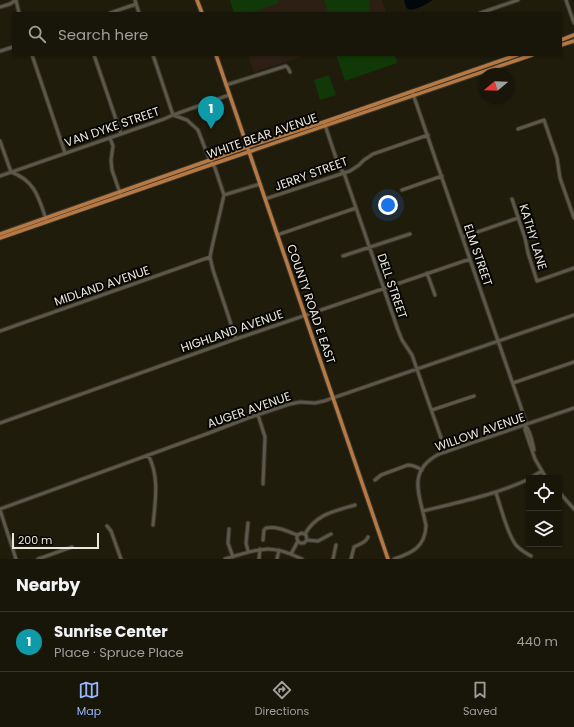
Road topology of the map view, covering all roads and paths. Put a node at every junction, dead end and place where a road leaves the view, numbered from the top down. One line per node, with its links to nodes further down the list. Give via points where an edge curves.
1 (16, 0): 6 (street); 7 (street)
2 (198, 0): 10 (main road)
3 (518, 0): 11 (street)
4 (566, 0): 12 (street)
5 (136, 2): 8 (street); 9 (street)
6 (0, 7)
7 (19, 12)
8 (112, 12)
9 (139, 12)
10 (202, 12)
11 (483, 12)
12 (574, 23)
13 (574, 36): 14 (main road)
14 (562, 40)
15 (574, 41): 16 (main road)
16 (562, 45)
17 (12, 47): 18 (street)
18 (0, 51)
19 (32, 56): 37 (street)
20 (94, 56): 32 (street)
21 (153, 56): 29 (street)
22 (216, 56): 26 (main road, COUNTY ROAD E EAST)
23 (514, 56): 27 (main road, WHITE BEAR AVENUE)
24 (529, 56): 27 (main road, WHITE BEAR AVENUE)
25 (290, 72): 26 (street, via 287,66)
26 (226, 86): 28 (main road, COUNTY ROAD E EAST)
27 (413, 93): 30 (main road, WHITE BEAR AVENUE); 33 (street, ELM STREET); 36 (main road, WHITE BEAR AVENUE)
28 (229, 95): 29 (street, VAN DYKE STREET); 36 (main road, COUNTY ROAD E EAST)
29 (173, 115): 32 (street, VAN DYKE STREET); 38 (street, via 187,120 198,130)
30 (325, 125): 36 (main road, WHITE BEAR AVENUE); 40 (street, DELL STREET, via 339,167)
31 (518, 129): 50 (street, via 544,120 558,158 560,178)
32 (120, 134): 34 (street, VAN DYKE STREET)
33 (428, 135): 40 (street, JERRY STREET, via 373,154); 42 (street, ELM STREET)
34 (110, 138): 37 (street, VAN DYKE STREET); 45 (street, via 111,165)
35 (0, 141): 39 (street)
36 (248, 149): 38 (main road, WHITE BEAR AVENUE); 43 (main road, COUNTY ROAD E EAST)
37 (65, 153): 39 (street, VAN DYKE STREET)
38 (212, 162): 45 (main road, WHITE BEAR AVENUE); 46 (street)
39 (11, 172): 41 (street, VAN DYKE STREET); 54 (street, via 33,187)
40 (344, 173): 48 (street, JERRY STREET); 51 (street, DELL STREET)
41 (0, 176)
42 (442, 176): 44 (street); 58 (street, ELM STREET)
43 (260, 184): 46 (street); 48 (main road, COUNTY ROAD E EAST)
44 (402, 190)
45 (121, 194): 54 (main road, WHITE BEAR AVENUE)
46 (224, 195): 62 (street)
47 (512, 199): 52 (street, KATHY LANE)
48 (265, 200): 57 (main road, COUNTY ROAD E EAST)
49 (574, 200): 50 (street)
50 (568, 202): 53 (street)
51 (356, 208): 57 (street); 60 (street, DELL STREET)
52 (518, 218): 58 (street); 64 (street, KATHY LANE, via 537,281)
53 (574, 218)
54 (46, 220): 55 (main road, WHITE BEAR AVENUE); 59 (main road, WHITE BEAR AVENUE)
55 (0, 234)
56 (410, 234): 60 (street)
57 (277, 235): 68 (main road, COUNTY ROAD E EAST)
58 (463, 237): 63 (street, ELM STREET)
59 (0, 238)
60 (370, 248): 61 (street); 66 (street, DELL STREET)
61 (343, 256)
62 (210, 257): 70 (street, MIDLAND AVENUE); 71 (street)
63 (470, 259): 65 (street, HIGHLAND AVENUE); 72 (street, ELM STREET)
64 (574, 268)
65 (427, 273): 66 (street, HIGHLAND AVENUE); 67 (street)
66 (384, 288): 68 (street, HIGHLAND AVENUE); 74 (street, DELL STREET, via 400,335)
67 (435, 295)
68 (305, 315): 71 (street, HIGHLAND AVENUE); 77 (main road, COUNTY ROAD E EAST)
69 (574, 315): 72 (street, AUGER AVENUE)
70 (0, 331)
71 (236, 339): 81 (street, HIGHLAND AVENUE)
72 (498, 341): 74 (street, AUGER AVENUE); 75 (street, ELM STREET)
73 (574, 362): 75 (street)
74 (418, 369): 77 (street, AUGER AVENUE); 79 (street, DELL STREET)
75 (513, 383): 82 (street, ELM STREET)
76 (474, 396): 79 (street)
77 (333, 398): 80 (street, AUGER AVENUE, via 315,403 290,404); 129 (main road, COUNTY ROAD E EAST)
78 (574, 408): 82 (street, WILLOW AVENUE)
79 (432, 410): 83 (street, DELL STREET)
80 (258, 415): 84 (street, AUGER AVENUE); 91 (street, via 265,437)
81 (0, 423)
82 (526, 425): 83 (street, WILLOW AVENUE); 86 (street, ELM STREET, via 532,438 535,459)
83 (446, 452): 85 (street, WILLOW AVENUE, via 431,459)
84 (148, 455): 96 (street, AUGER AVENUE); 100 (street, via 156,478)
85 (422, 470): 89 (street, via 408,465 381,475); 97 (street, via 418,485)
86 (542, 471): 87 (street); 88 (street, ELM STREET)
87 (535, 475)
88 (544, 475)
89 (375, 480)
90 (526, 480): 92 (street)
91 (263, 484)
92 (496, 493): 97 (street); 117 (street, via 511,537 521,550)
93 (562, 495): 95 (street)
94 (355, 505): 102 (street, via 322,515)
95 (574, 509)
96 (0, 510): 119 (street)
97 (422, 511): 130 (street, via 426,530 421,543 411,553)
98 (248, 523): 113 (street)
99 (107, 526): 121 (street)
100 (153, 526)
101 (229, 529): 116 (street, via 228,543)
102 (305, 534): 104 (street); 107 (street)
103 (332, 534): 107 (street, via 318,541)
104 (298, 535): 106 (street, via 280,528 266,528); 108 (street)
105 (368, 537): 128 (street, via 354,547)
106 (263, 540)
107 (307, 540): 108 (street, via 304,543)
108 (298, 542): 115 (street)
109 (336, 545): 127 (street)
110 (72, 547): 120 (street)
111 (260, 549): 112 (street); 113 (street); 124 (street)
112 (279, 550): 115 (street); 125 (street)
113 (248, 552): 114 (street)
114 (239, 554): 116 (street); 123 (street)
115 (291, 554): 118 (street)
116 (232, 556): 122 (street)
117 (531, 556)
118 (297, 558): 126 (street)
119 (16, 559)
120 (38, 559)
121 (121, 559)
122 (225, 559)
123 (240, 559)
124 (259, 559)
125 (277, 559)
126 (302, 559)
127 (333, 559)
128 (351, 559)
129 (388, 559)
130 (394, 559)

